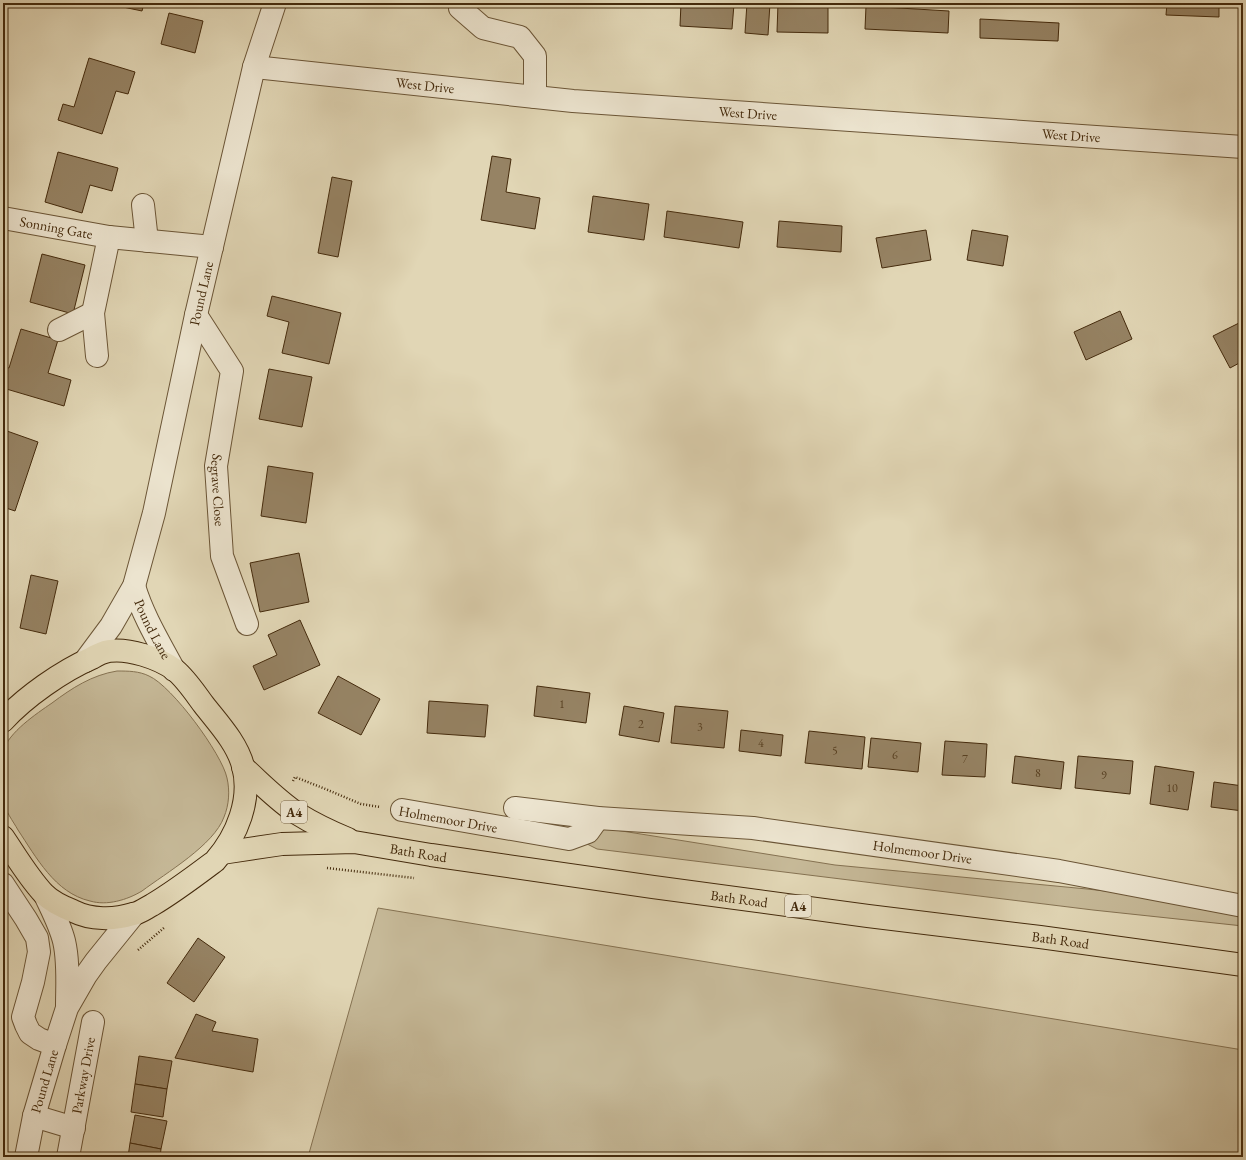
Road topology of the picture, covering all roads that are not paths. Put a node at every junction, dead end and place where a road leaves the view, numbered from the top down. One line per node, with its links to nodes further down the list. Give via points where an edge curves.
1 (275, 3): 3 (street, Pound Lane)
2 (461, 3): 4 (street, via 460,8 483,28 520,36 535,56)
3 (254, 67): 4 (street, West Drive); 10 (street, Pound Lane)
4 (535, 97): 5 (street, West Drive)
5 (1243, 147)
6 (142, 205): 9 (street)
7 (3, 218): 8 (street, Sonning Gate)
8 (109, 237): 9 (street, Sonning Gate); 11 (street, Sonning Gate)
9 (148, 241): 10 (street, Sonning Gate)
10 (212, 247): 12 (street, Pound Lane)
11 (93, 313): 13 (street); 14 (street, Sonning Gate)
12 (196, 314): 15 (street, Pound Lane, via 154,513); 16 (street, Segrave Close, via 232,371 216,466 222,556)
13 (59, 330)
14 (97, 356)
15 (134, 586): 17 (street, Pound Lane, via 111,626); 18 (street, Pound Lane, via 151,630)
16 (247, 624)
17 (85, 661): 18 (main road, via 108,651 120,650 145,655); 19 (main road, via 31,696)
18 (174, 670): 20 (main road, via 226,734)
19 (3, 721)
20 (243, 767): 25 (main road, Bath Road / A4, via 298,814); 26 (main road, via 246,795 244,806 239,824)
21 (515, 808): 23 (street, Holmemoor Drive)
22 (402, 810): 23 (street, Holmemoor Drive, via 569,840 588,832)
23 (598, 818): 29 (street, Holmemoor Drive, via 753,828 1059,871)
24 (3, 837): 28 (main road)
25 (354, 842): 26 (main road, Bath Road / A4, via 282,844); 31 (main road, Bath Road / A4, via 661,888)
26 (222, 853): 30 (main road, via 215,861 160,901)
27 (3, 884): 34 (street, via 37,938 39,952 23,1017 30,1033)
28 (45, 895): 30 (main road, via 65,908 90,917 112,918); 32 (street, Pound Lane, via 64,940 67,960)
29 (1243, 906)
30 (134, 914): 32 (street, Pound Lane, via 86,975)
31 (1243, 965)
32 (67, 1008): 34 (street, Pound Lane)
33 (93, 1022): 36 (street, Parkway Drive)
34 (55, 1045): 35 (street, Pound Lane)
35 (34, 1116): 36 (street, Parkway Drive); 37 (street, Pound Lane)
36 (74, 1128): 38 (street, Parkway Drive)
37 (26, 1157)
38 (68, 1157)

